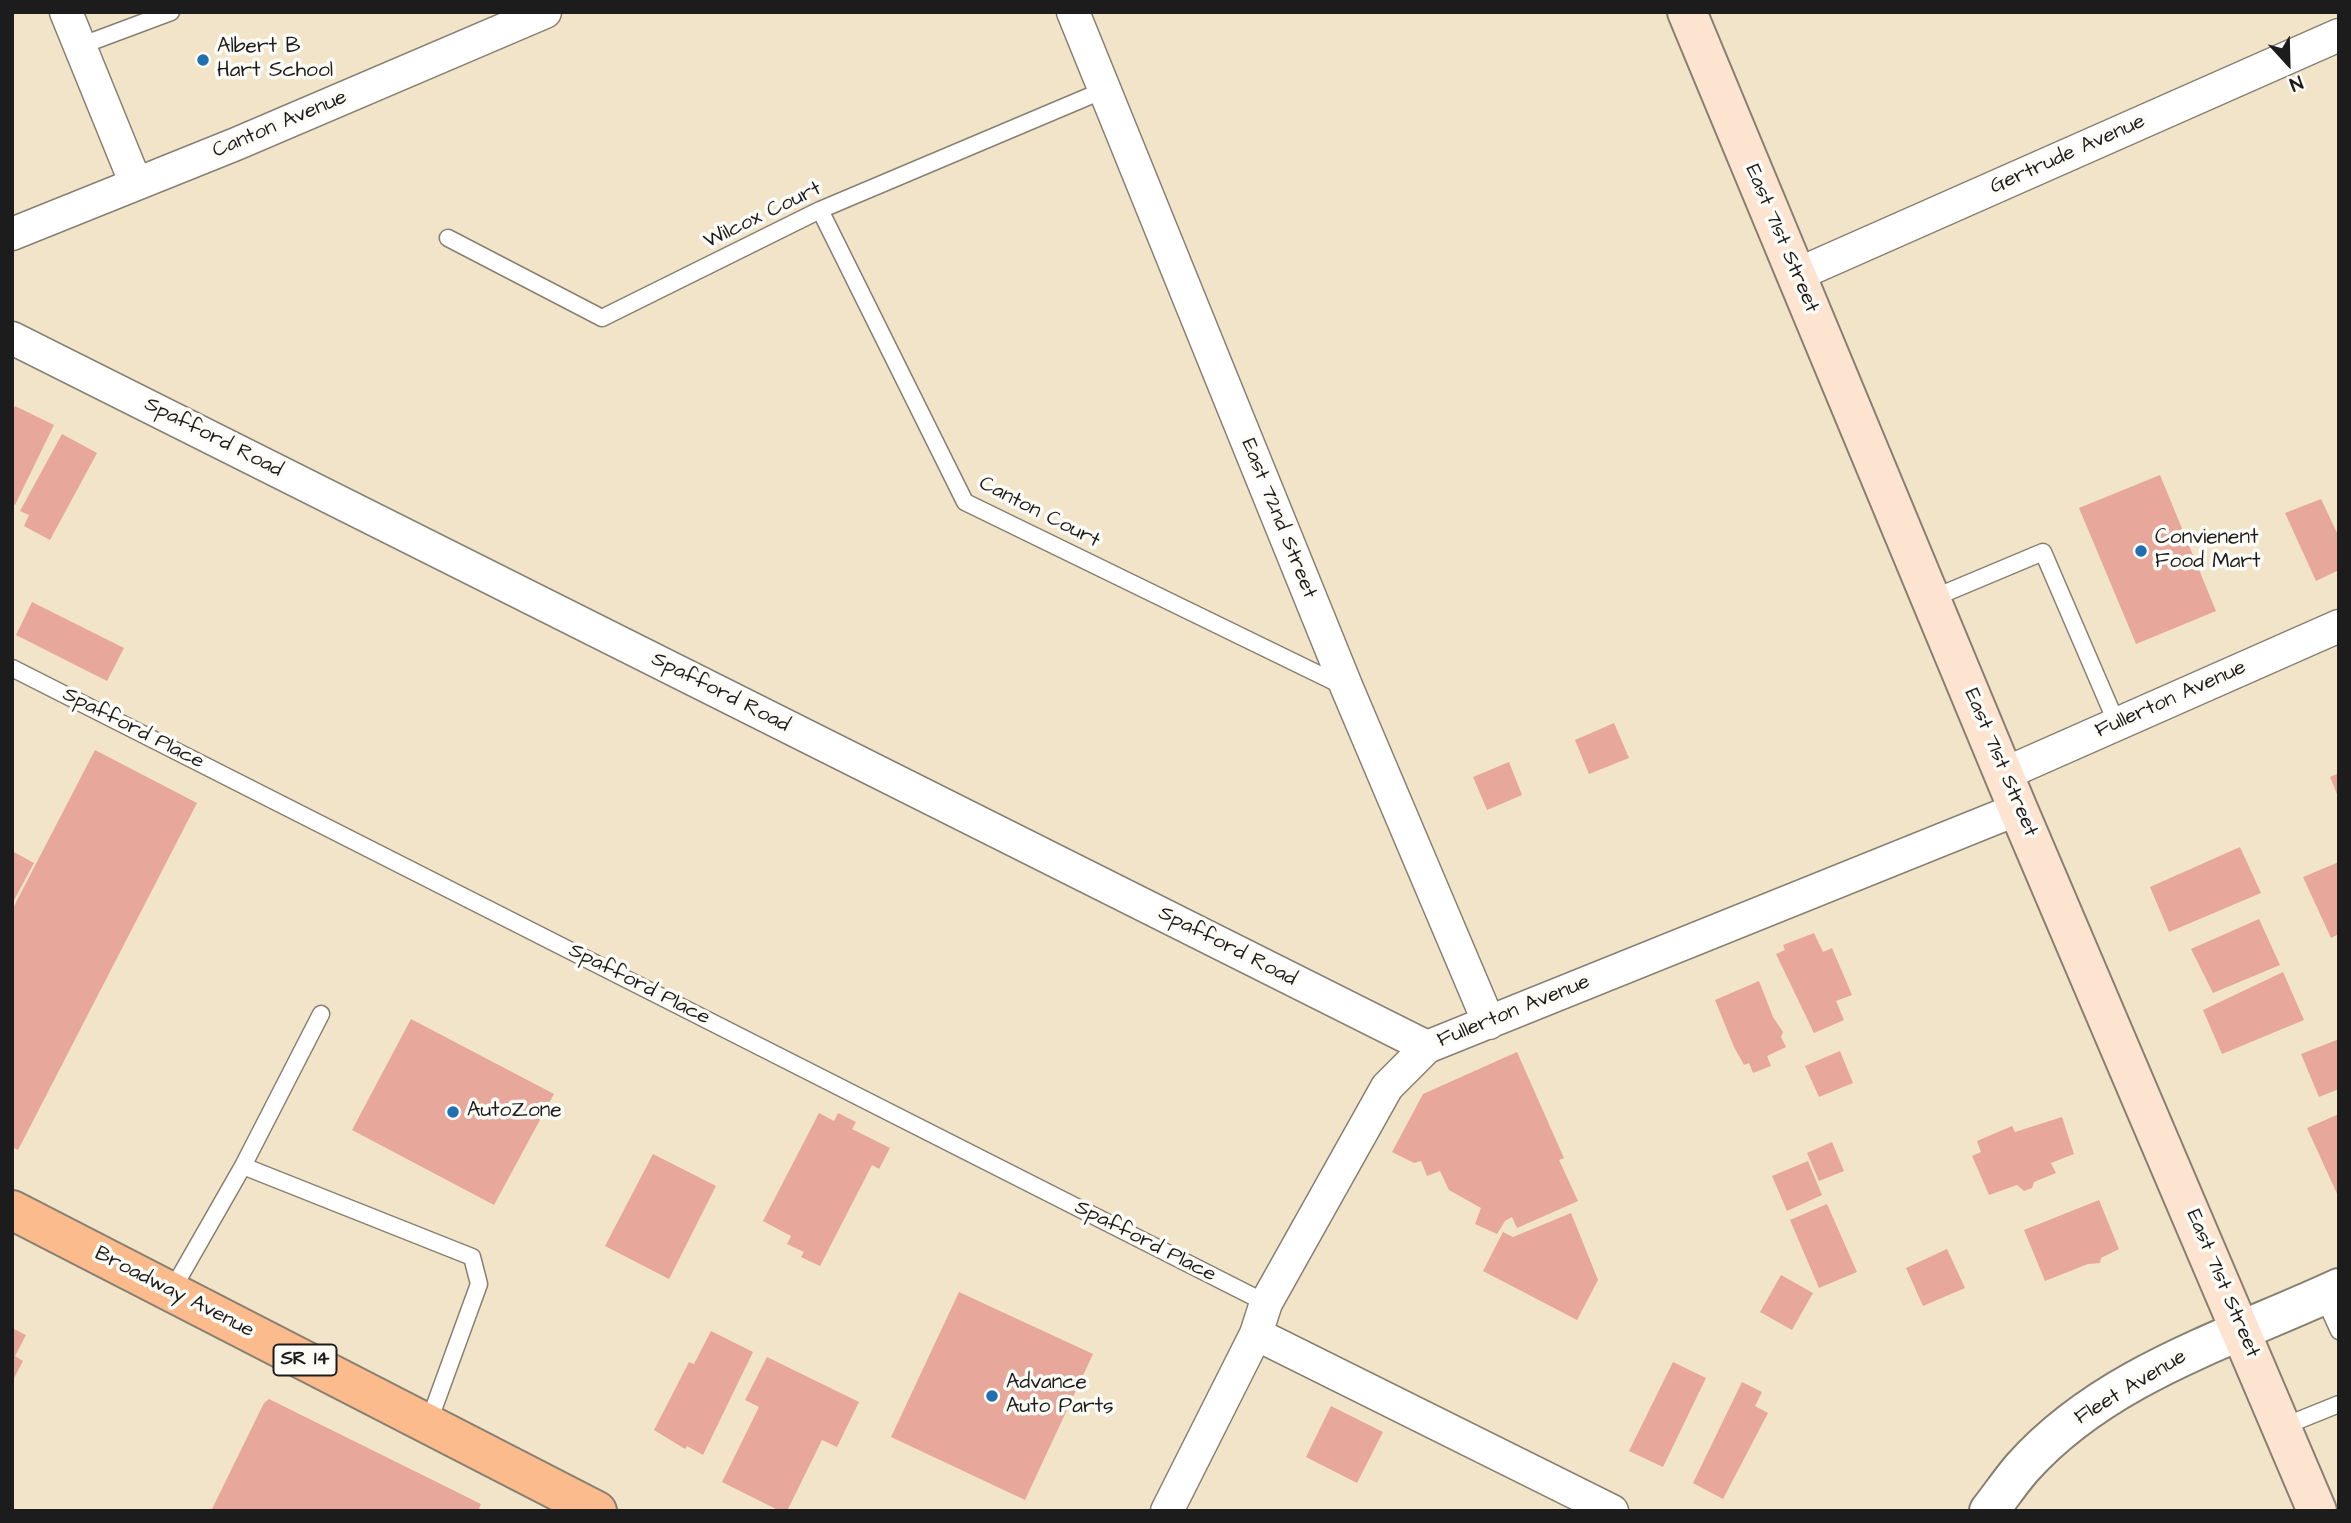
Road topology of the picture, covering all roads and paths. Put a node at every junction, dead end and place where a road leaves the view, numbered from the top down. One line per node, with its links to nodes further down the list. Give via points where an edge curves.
1 (66, 12): 7 (street)
2 (171, 12): 7 (lane)
3 (545, 12): 9 (street, Canton Avenue)
4 (1073, 12): 8 (street, East 72nd Street)
5 (1687, 12): 13 (main road, East 71st Street)
6 (2339, 35): 13 (street, Gertrude Avenue)
7 (80, 46): 9 (street)
8 (1104, 90): 10 (lane, Wilcox Court); 18 (street, East 72nd Street)
9 (136, 184): 11 (street, Canton Avenue)
10 (820, 210): 12 (lane, Wilcox Court, via 602,318); 18 (lane, Canton Court, via 965,502)
11 (12, 234)
12 (448, 239)
13 (1796, 275): 15 (main road, East 71st Street)
14 (12, 338): 23 (street, Spafford Road)
15 (1931, 599): 19 (lane, via 2043,552); 20 (main road, East 71st Street)
16 (2339, 626): 19 (street, Fullerton Avenue)
17 (12, 668): 28 (lane, Spafford Place)
18 (1347, 688): 22 (street, East 72nd Street)
19 (2117, 724): 20 (street, Fullerton Avenue)
20 (2011, 792): 22 (street, Fullerton Avenue); 30 (main road, East 71st Street)
21 (321, 1014): 24 (lane)
22 (1489, 1023): 23 (street, Fullerton Avenue)
23 (1427, 1047): 28 (street, Fullerton Avenue, via 1387,1087)
24 (243, 1166): 26 (lane); 33 (lane, via 472,1257 479,1284)
25 (12, 1210): 26 (main road, Broadway Avenue / SR 14)
26 (171, 1292): 33 (main road, Broadway Avenue / SR 14)
27 (2331, 1292): 29 (lane); 30 (street, Fleet Avenue)
28 (1266, 1303): 31 (street, Fullerton Avenue)
29 (2339, 1331)
30 (2241, 1332): 34 (main road, East 71st Street); 38 (street, Fleet Avenue, via 2155,1368 2070,1424 2022,1468)
31 (1256, 1334): 36 (street, Fullerton Avenue); 37 (street)
32 (2339, 1404): 34 (lane)
33 (428, 1424): 35 (main road, Broadway Avenue / SR 14)
34 (2282, 1427): 39 (main road, East 71st Street)
35 (595, 1510)
36 (1167, 1511)
37 (1612, 1511)
38 (1990, 1511)
39 (2317, 1511)

